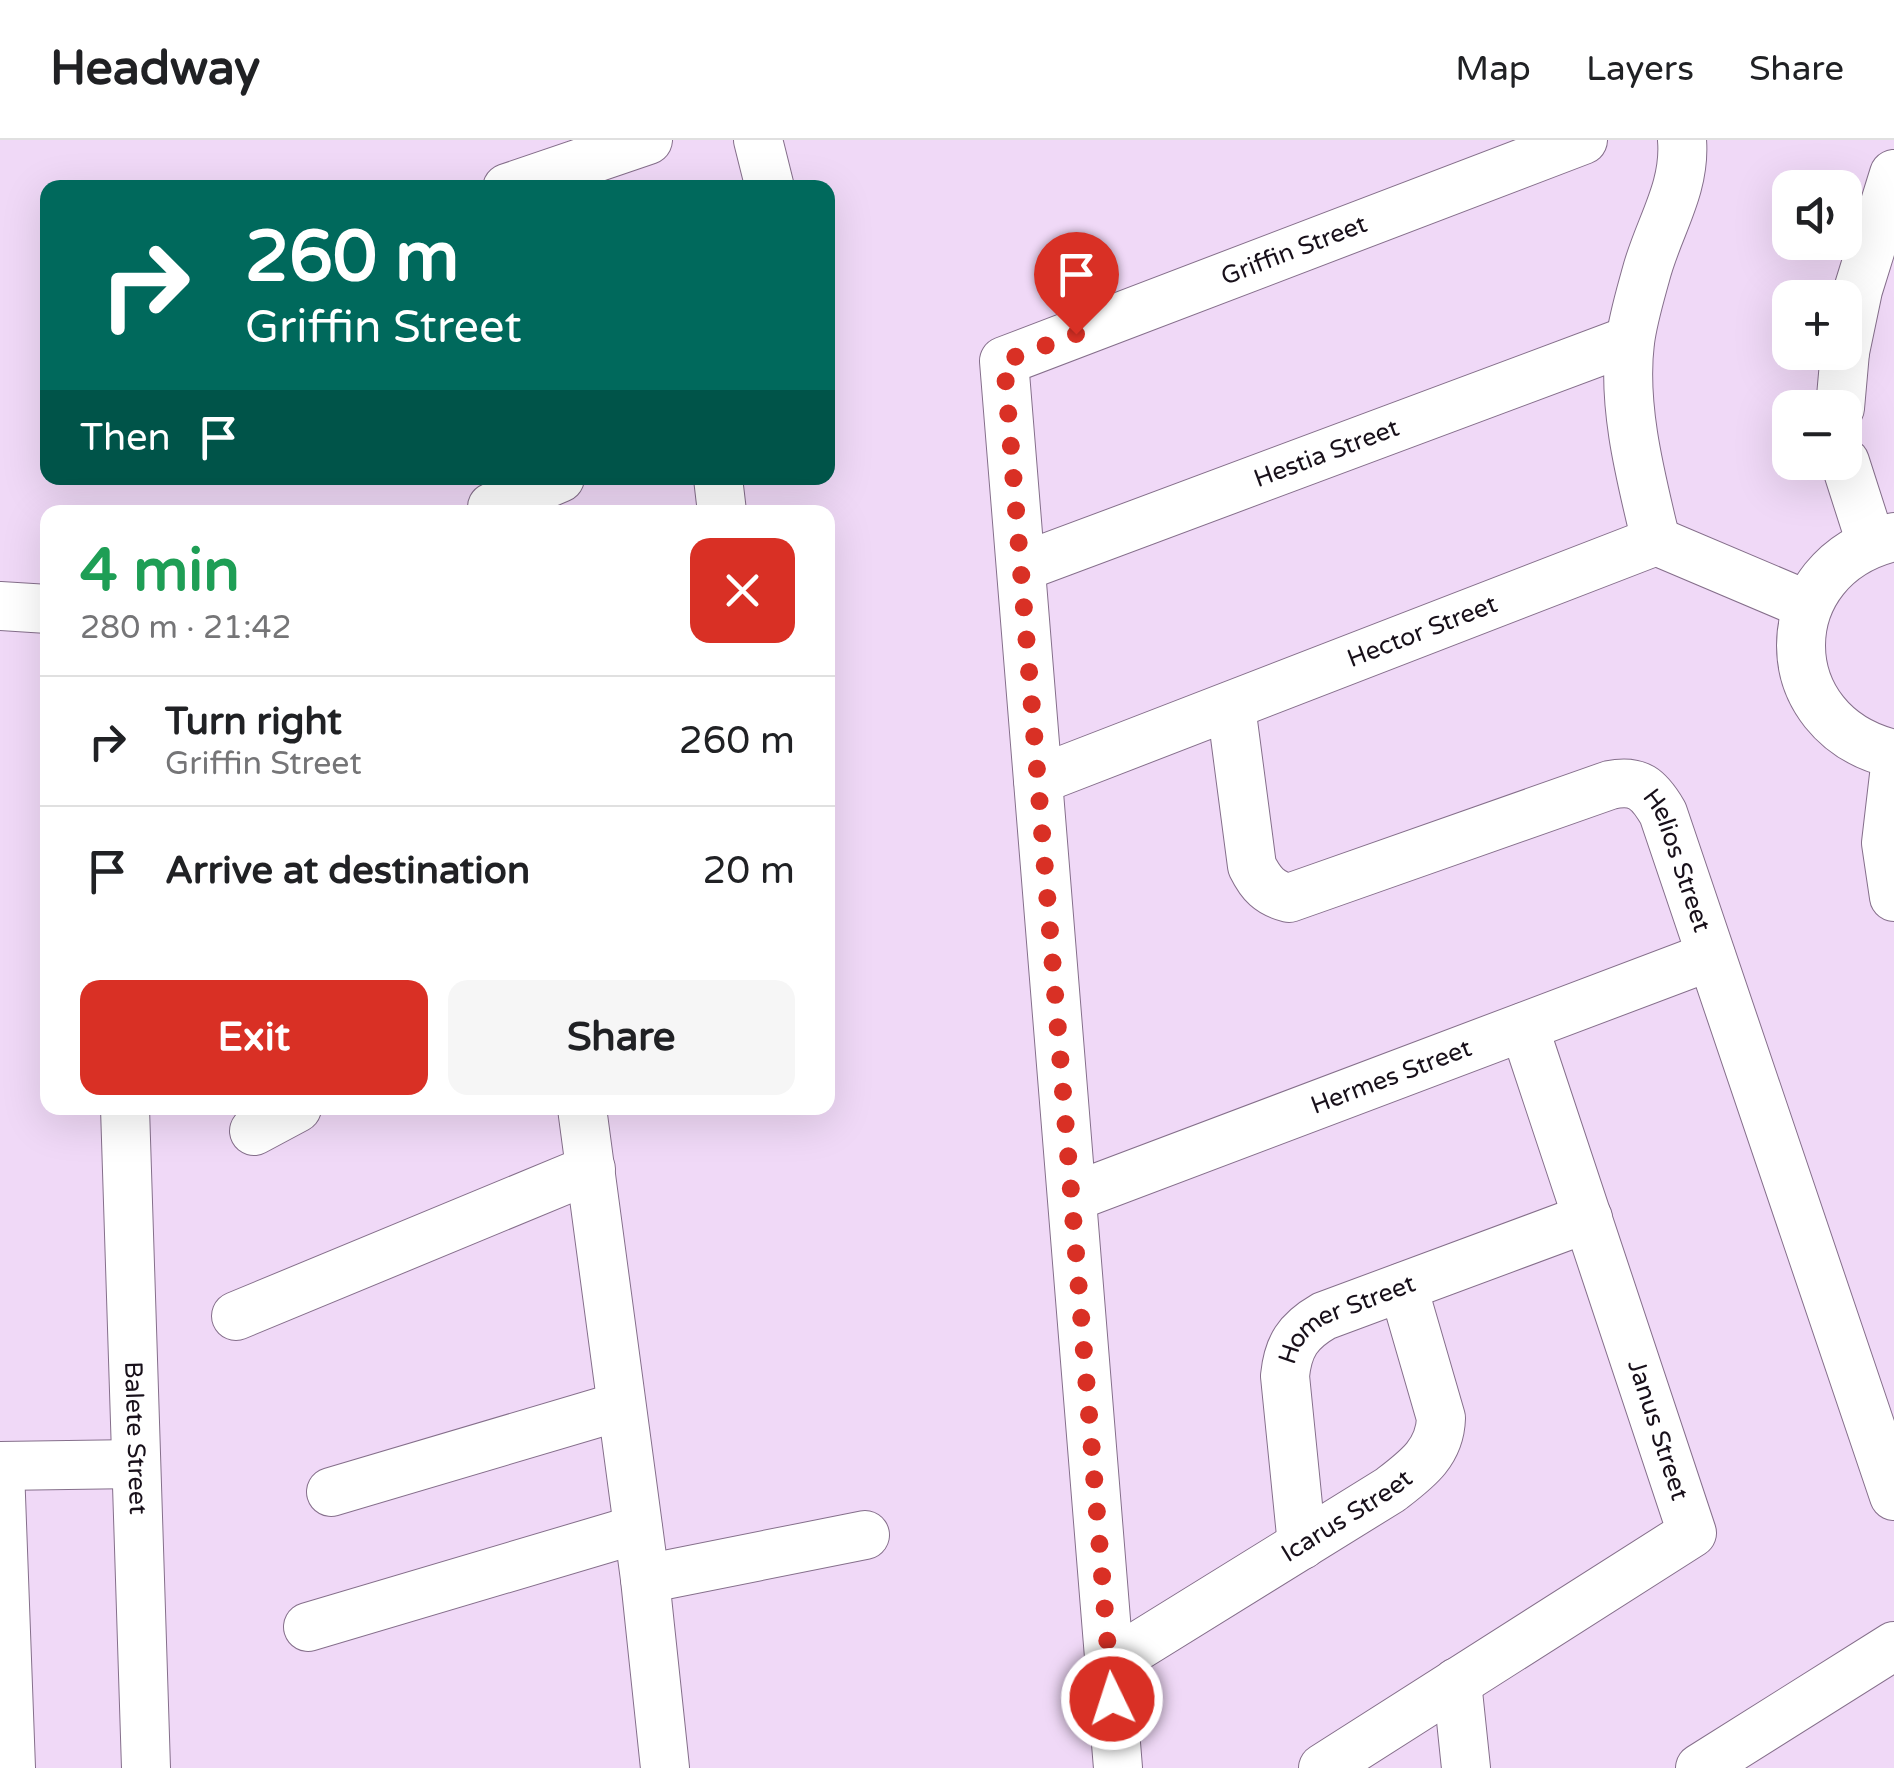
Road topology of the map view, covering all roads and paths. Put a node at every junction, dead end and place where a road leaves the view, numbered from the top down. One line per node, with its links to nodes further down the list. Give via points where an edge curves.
1 (648, 140): 6 (street)
2 (758, 140): 7 (street)
3 (1583, 140): 15 (street, Griffin Street, via 1004,361)
4 (1682, 140): 9 (street, via 1680,180)
5 (1894, 174): 8 (street)
6 (530, 180)
7 (768, 180)
8 (1861, 280)
9 (1630, 340): 14 (street, via 1634,432); 15 (street, Hestia Street)
10 (1854, 480): 13 (street)
11 (544, 485): 12 (street)
12 (497, 505)
13 (1882, 540): 16 (street, via 1832,568)
14 (1656, 541): 16 (street); 19 (street, Hector Street)
15 (1022, 566): 22 (street)
16 (1807, 605): 20 (street, via 1800,649 1816,701 1855,740)
17 (0, 606): 18 (street)
18 (40, 608)
19 (1230, 706): 22 (street, Hector Street); 24 (street, Helios Street, via 1252,866 1274,894 1304,895 1626,782 1641,785 1662,813)
20 (1894, 754)
21 (1894, 775): 23 (street, via 1886,843)
22 (1038, 780): 31 (street)
23 (1894, 898)
24 (1711, 956): 25 (street, Hermes Street); 39 (street, Helios Street)
25 (1524, 1026): 31 (street, Hermes Street); 32 (street, Janus Street)
26 (124, 1115): 36 (street, Balete Street)
27 (285, 1115): 29 (street)
28 (583, 1115): 30 (street)
29 (254, 1131)
30 (591, 1169): 34 (street); 35 (street)
31 (1072, 1197): 46 (street)
32 (1588, 1218): 33 (street, Homer Street); 47 (street, Janus Street, via 1692,1533)
33 (1402, 1287): 42 (street, Homer Street, via 1324,1316 1294,1338 1285,1376); 42 (street, Icarus Street, via 1441,1418 1435,1449 1390,1490)
34 (236, 1316)
35 (622, 1406): 38 (street); 40 (street)
36 (136, 1464): 37 (street); 49 (street, Balete Street)
37 (0, 1468): 48 (street)
38 (331, 1492)
39 (1894, 1496)
40 (638, 1529): 43 (street); 44 (street)
41 (865, 1535): 43 (street)
42 (1302, 1545): 46 (street, Icarus Street)
43 (645, 1579): 50 (street)
44 (308, 1627)
45 (1894, 1646): 54 (street)
46 (1109, 1664): 51 (street)
47 (1458, 1682): 52 (street, Janus Street); 53 (street)
48 (10, 1768)
49 (146, 1768)
50 (664, 1768)
51 (1118, 1768)
52 (1323, 1768)
53 (1466, 1768)
54 (1700, 1768)

